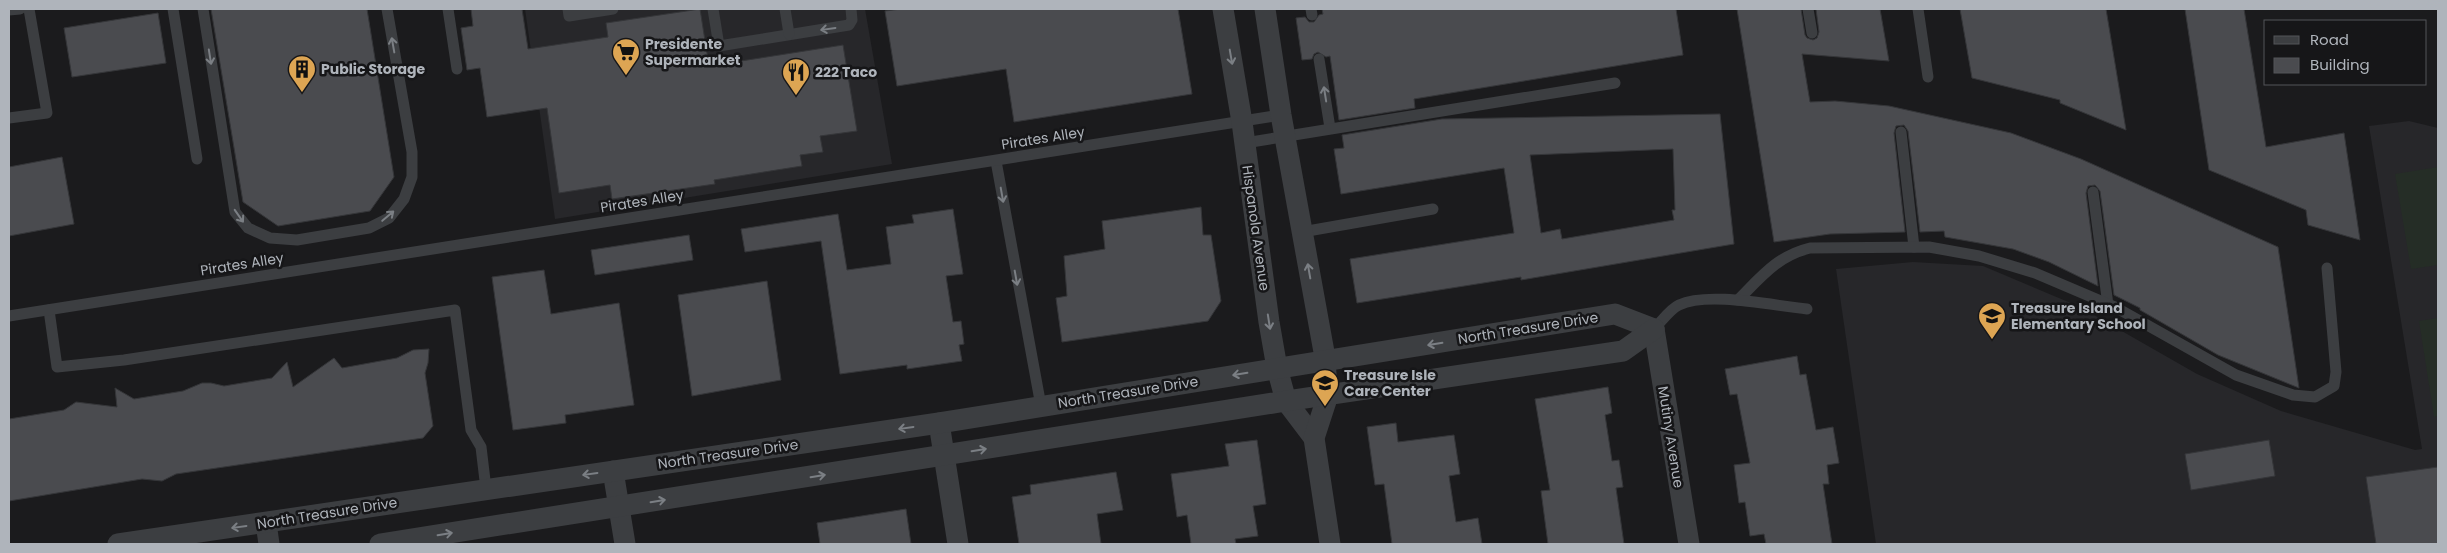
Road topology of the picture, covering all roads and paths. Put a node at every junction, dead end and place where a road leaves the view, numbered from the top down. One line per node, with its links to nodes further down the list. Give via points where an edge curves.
1 (20, 9): 16 (lane)
2 (29, 9): 23 (lane, via 47,113)
3 (173, 9): 29 (lane)
4 (202, 9): 5 (lane, one-way to 5, via 234,212 248,228 270,238 296,240 368,228 389,218 404,198 412,177 412,152)
5 (387, 9)
6 (448, 9): 20 (lane)
7 (568, 9): 8 (lane, via 569,16)
8 (613, 9)
9 (713, 9): 18 (lane, via 720,46)
10 (785, 9): 18 (lane)
11 (851, 9): 18 (lane, one-way to 18, via 849,25)
12 (1223, 9): 24 (street, Hispanola Avenue, one-way to 24)
13 (1265, 9): 25 (street, Hispanola Avenue)
14 (1808, 9): 17 (lane)
15 (1918, 9): 21 (lane)
16 (9, 10)
17 (1812, 32)
18 (789, 34)
19 (1319, 59): 26 (lane, one-way to 19)
20 (457, 68)
21 (1928, 77)
22 (1615, 83): 26 (lane)
23 (9, 118)
24 (1242, 122): 25 (lane, Pirates Alley); 28 (street, Hispanola Avenue); 30 (lane, Pirates Alley)
25 (1282, 125): 26 (lane); 28 (lane); 33 (street, Hispanola Avenue)
26 (1330, 128)
27 (1901, 132): 34 (lane)
28 (1244, 143): 43 (street, Hispanola Avenue, one-way to 43)
29 (197, 159)
30 (996, 160): 39 (lane, Pirates Alley); 46 (lane, one-way to 46)
31 (2093, 192): 37 (lane)
32 (1432, 209): 33 (lane)
33 (1302, 232): 42 (street, Hispanola Avenue, one-way to 33)
34 (1914, 247): 36 (lane, via 1810,248 1792,252 1775,263); 37 (lane, via 1979,256 2035,273)
35 (2327, 268): 37 (lane, via 2336,372 2334,386 2315,397 2293,395 2236,375)
36 (1738, 300): 38 (lane); 41 (lane, via 1679,305)
37 (2108, 305)
38 (1807, 309)
39 (49, 310): 40 (lane, Pirates Alley); 51 (lane, via 57,367 124,360 455,310 471,430 481,447)
40 (9, 316)
41 (1654, 329): 42 (street, North Treasure Drive, one-way to 42, via 1614,314); 44 (street, via 1623,351); 60 (street, Mutiny Avenue)
42 (1324, 362): 43 (street, North Treasure Drive); 44 (street, Hispanola Avenue)
43 (1277, 368): 45 (street, Hispanola Avenue); 46 (street, North Treasure Drive, one-way to 46)
44 (1328, 395): 45 (street); 48 (street, Hispanola Avenue)
45 (1286, 401): 48 (street, Hispanola Avenue); 49 (street, one-way to 45)
46 (1041, 406): 47 (street, North Treasure Drive)
47 (939, 423): 49 (street); 50 (street, North Treasure Drive, one-way to 50)
48 (1314, 438): 59 (street, Hispanola Avenue)
49 (945, 455): 52 (street, one-way to 49); 58 (street)
50 (613, 471): 51 (street, North Treasure Drive, one-way to 51); 52 (street)
51 (486, 489): 53 (street, North Treasure Drive)
52 (619, 508): 56 (street, one-way to 52); 57 (street)
53 (266, 523): 54 (street, North Treasure Drive, one-way to 54); 55 (street)
54 (118, 544)
55 (269, 544)
56 (380, 544)
57 (625, 544)
58 (958, 544)
59 (1330, 544)
60 (1689, 544)

